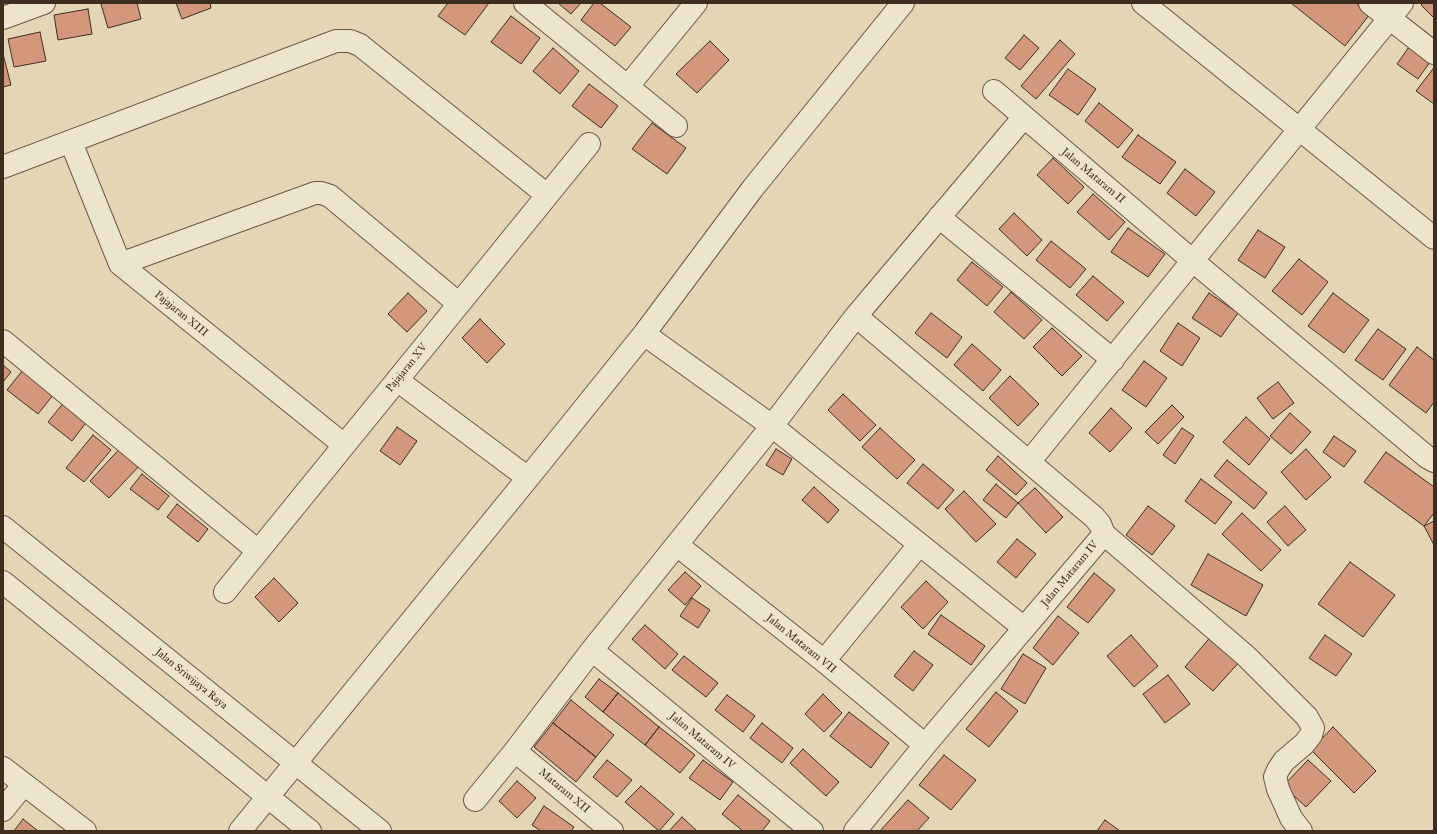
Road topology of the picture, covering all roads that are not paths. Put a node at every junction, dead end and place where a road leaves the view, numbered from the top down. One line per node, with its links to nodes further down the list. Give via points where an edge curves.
1 (44, 3): 8 (street)
2 (525, 3): 10 (street)
3 (696, 3): 10 (street)
4 (903, 3): 25 (street, via 753,188)
5 (1143, 3): 14 (street)
6 (1370, 3): 7 (street)
7 (1396, 11): 9 (street); 14 (street)
8 (3, 18)
9 (1434, 53)
10 (628, 86): 13 (street)
11 (994, 91): 12 (street, Jalan Mataram II)
12 (1024, 118): 19 (street); 21 (street, Jalan Mataram II)
13 (676, 126)
14 (1301, 129): 20 (street); 21 (street)
15 (71, 142): 17 (street); 18 (street, via 336,41 350,41 360,45); 22 (street, Pajajaran XIII)
16 (589, 144): 18 (street, Pajajaran XV)
17 (3, 167)
18 (547, 195): 23 (street, Pajajaran XV)
19 (939, 217): 24 (street); 27 (street)
20 (1434, 238)
21 (1193, 261): 27 (street); 32 (street, Jalan Mataram II)
22 (120, 264): 23 (street, via 321,193 330,196); 30 (street, Pajajaran XIII)
23 (459, 304): 28 (street, Pajajaran XV)
24 (856, 316): 29 (street); 31 (street, Jalan Mataram IV)
25 (644, 334): 29 (street); 33 (street)
26 (3, 340): 38 (street)
27 (1113, 360): 31 (street)
28 (397, 380): 30 (street, Pajajaran XV); 33 (street)
29 (772, 426): 36 (street); 37 (street)
30 (344, 445): 38 (street, Pajajaran XV)
31 (1029, 462): 35 (street, Jalan Mataram IV, via 1094,517)
32 (1434, 462)
33 (528, 478): 46 (street)
34 (3, 527): 46 (street, Jalan Sriwijaya Raya)
35 (1104, 534): 41 (street, Jalan Mataram IV); 59 (street, via 1246,656 1307,717 1313,728 1311,735 1284,761 1275,777 1291,818)
36 (676, 545): 42 (street); 43 (street, Jalan Mataram VII)
37 (920, 545): 41 (street); 43 (street)
38 (258, 551): 40 (street, Pajajaran XV)
39 (3, 582): 49 (street)
40 (225, 592)
41 (1024, 628): 44 (street, Jalan Mataram IV)
42 (592, 650): 45 (street); 52 (street, Jalan Mataram IV)
43 (824, 661): 44 (street, Jalan Mataram VII)
44 (925, 745): 58 (street, Jalan Mataram IV)
45 (515, 751): 50 (street); 57 (street, Mataram XII)
46 (296, 764): 49 (street); 56 (street, Jalan Sriwijaya Raya)
47 (3, 768): 48 (street)
48 (24, 784): 51 (street); 53 (street)
49 (267, 797): 54 (street); 55 (street)
50 (475, 800)
51 (3, 810)
52 (803, 829)
53 (85, 831)
54 (240, 831)
55 (310, 831)
56 (380, 831)
57 (612, 831)
58 (855, 831)
59 (1301, 831)

